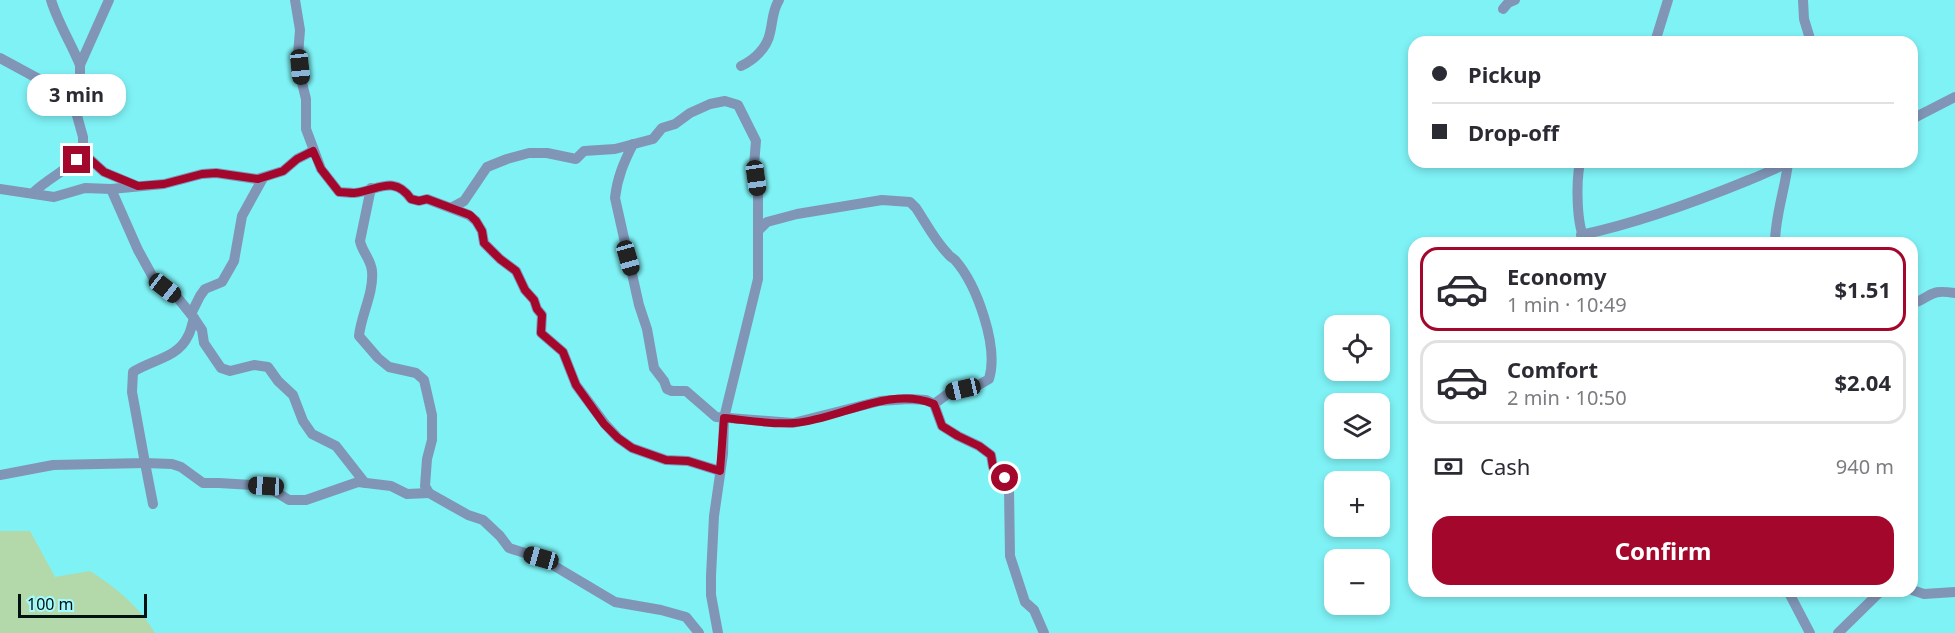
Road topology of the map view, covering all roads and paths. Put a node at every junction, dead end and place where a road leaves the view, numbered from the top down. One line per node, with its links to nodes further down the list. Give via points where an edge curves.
1 (51, 0): 12 (street)
2 (109, 0): 12 (street)
3 (295, 0): 18 (street, via 306,129)
4 (778, 0): 13 (street, via 770,35 752,61)
5 (1515, 0): 8 (street)
6 (1668, 0): 9 (street)
7 (1803, 0): 10 (street)
8 (1503, 9)
9 (1657, 36)
10 (1809, 36)
11 (0, 58): 15 (street, via 48,84)
12 (80, 65): 15 (street)
13 (741, 66)
14 (1955, 97): 16 (street)
15 (76, 112): 19 (street)
16 (1918, 116)
17 (633, 144): 29 (street, via 600,152 584,151 576,159 529,153 507,159 487,167 464,201); 30 (street, via 653,139 662,128 710,104 725,101 738,105 756,141); 38 (street, via 622,165 615,198 654,368 667,389 686,391 716,417)
18 (313, 151): 23 (street, via 283,171); 25 (street, via 339,192)
19 (83, 153): 24 (street, via 104,172); 28 (street)
20 (1580, 168): 31 (street)
21 (1776, 168): 32 (street)
22 (1789, 168): 33 (street)
23 (263, 178): 24 (street, via 208,174); 36 (street, via 242,216 234,261 222,282 200,296)
24 (138, 186): 27 (street)
25 (371, 188): 29 (street, via 390,185 405,190 411,199 427,199); 43 (street, via 360,241 372,273 359,336 389,367 416,373 424,380 432,415 426,476)
26 (0, 189): 28 (street)
27 (111, 189): 28 (street, via 85,188 54,197); 36 (street, via 154,279 177,297)
28 (33, 193)
29 (451, 208): 40 (street, via 470,215 482,231 484,243 516,271 542,315 541,333 563,352 576,385 604,424 632,448 666,460 688,461)
30 (758, 231): 37 (street, via 767,222 797,214 882,200 910,202 971,285 990,334 989,379 949,393); 38 (street, via 758,279)
31 (1584, 237)
32 (1589, 237)
33 (1775, 237)
34 (1955, 293): 35 (street, via 1941,290)
35 (1918, 300)
36 (192, 316): 39 (street, via 188,337 178,350 133,372 132,392); 42 (street, via 221,368 230,371 254,365 268,367 292,395 312,434 336,446)
37 (934, 404): 38 (street, via 909,399 880,401 793,423); 51 (street, via 942,426 991,455 993,467 1005,478 1009,489 1010,556 1025,602 1034,610)
38 (724, 418): 40 (street)
39 (145, 463): 41 (street, via 53,465); 42 (street, via 181,467 203,483 266,486 289,500 306,500 357,482); 44 (street)
40 (720, 471): 50 (street, via 711,576)
41 (0, 475)
42 (365, 483): 43 (street, via 391,486 407,495)
43 (429, 493): 49 (street, via 483,520 509,549 541,558 615,602 686,617)
44 (153, 504)
45 (1918, 592): 46 (street)
46 (1955, 592)
47 (1791, 597): 52 (street)
48 (1875, 597): 53 (street)
49 (699, 633)
50 (718, 633)
51 (1044, 633)
52 (1810, 633)
53 (1838, 633)

